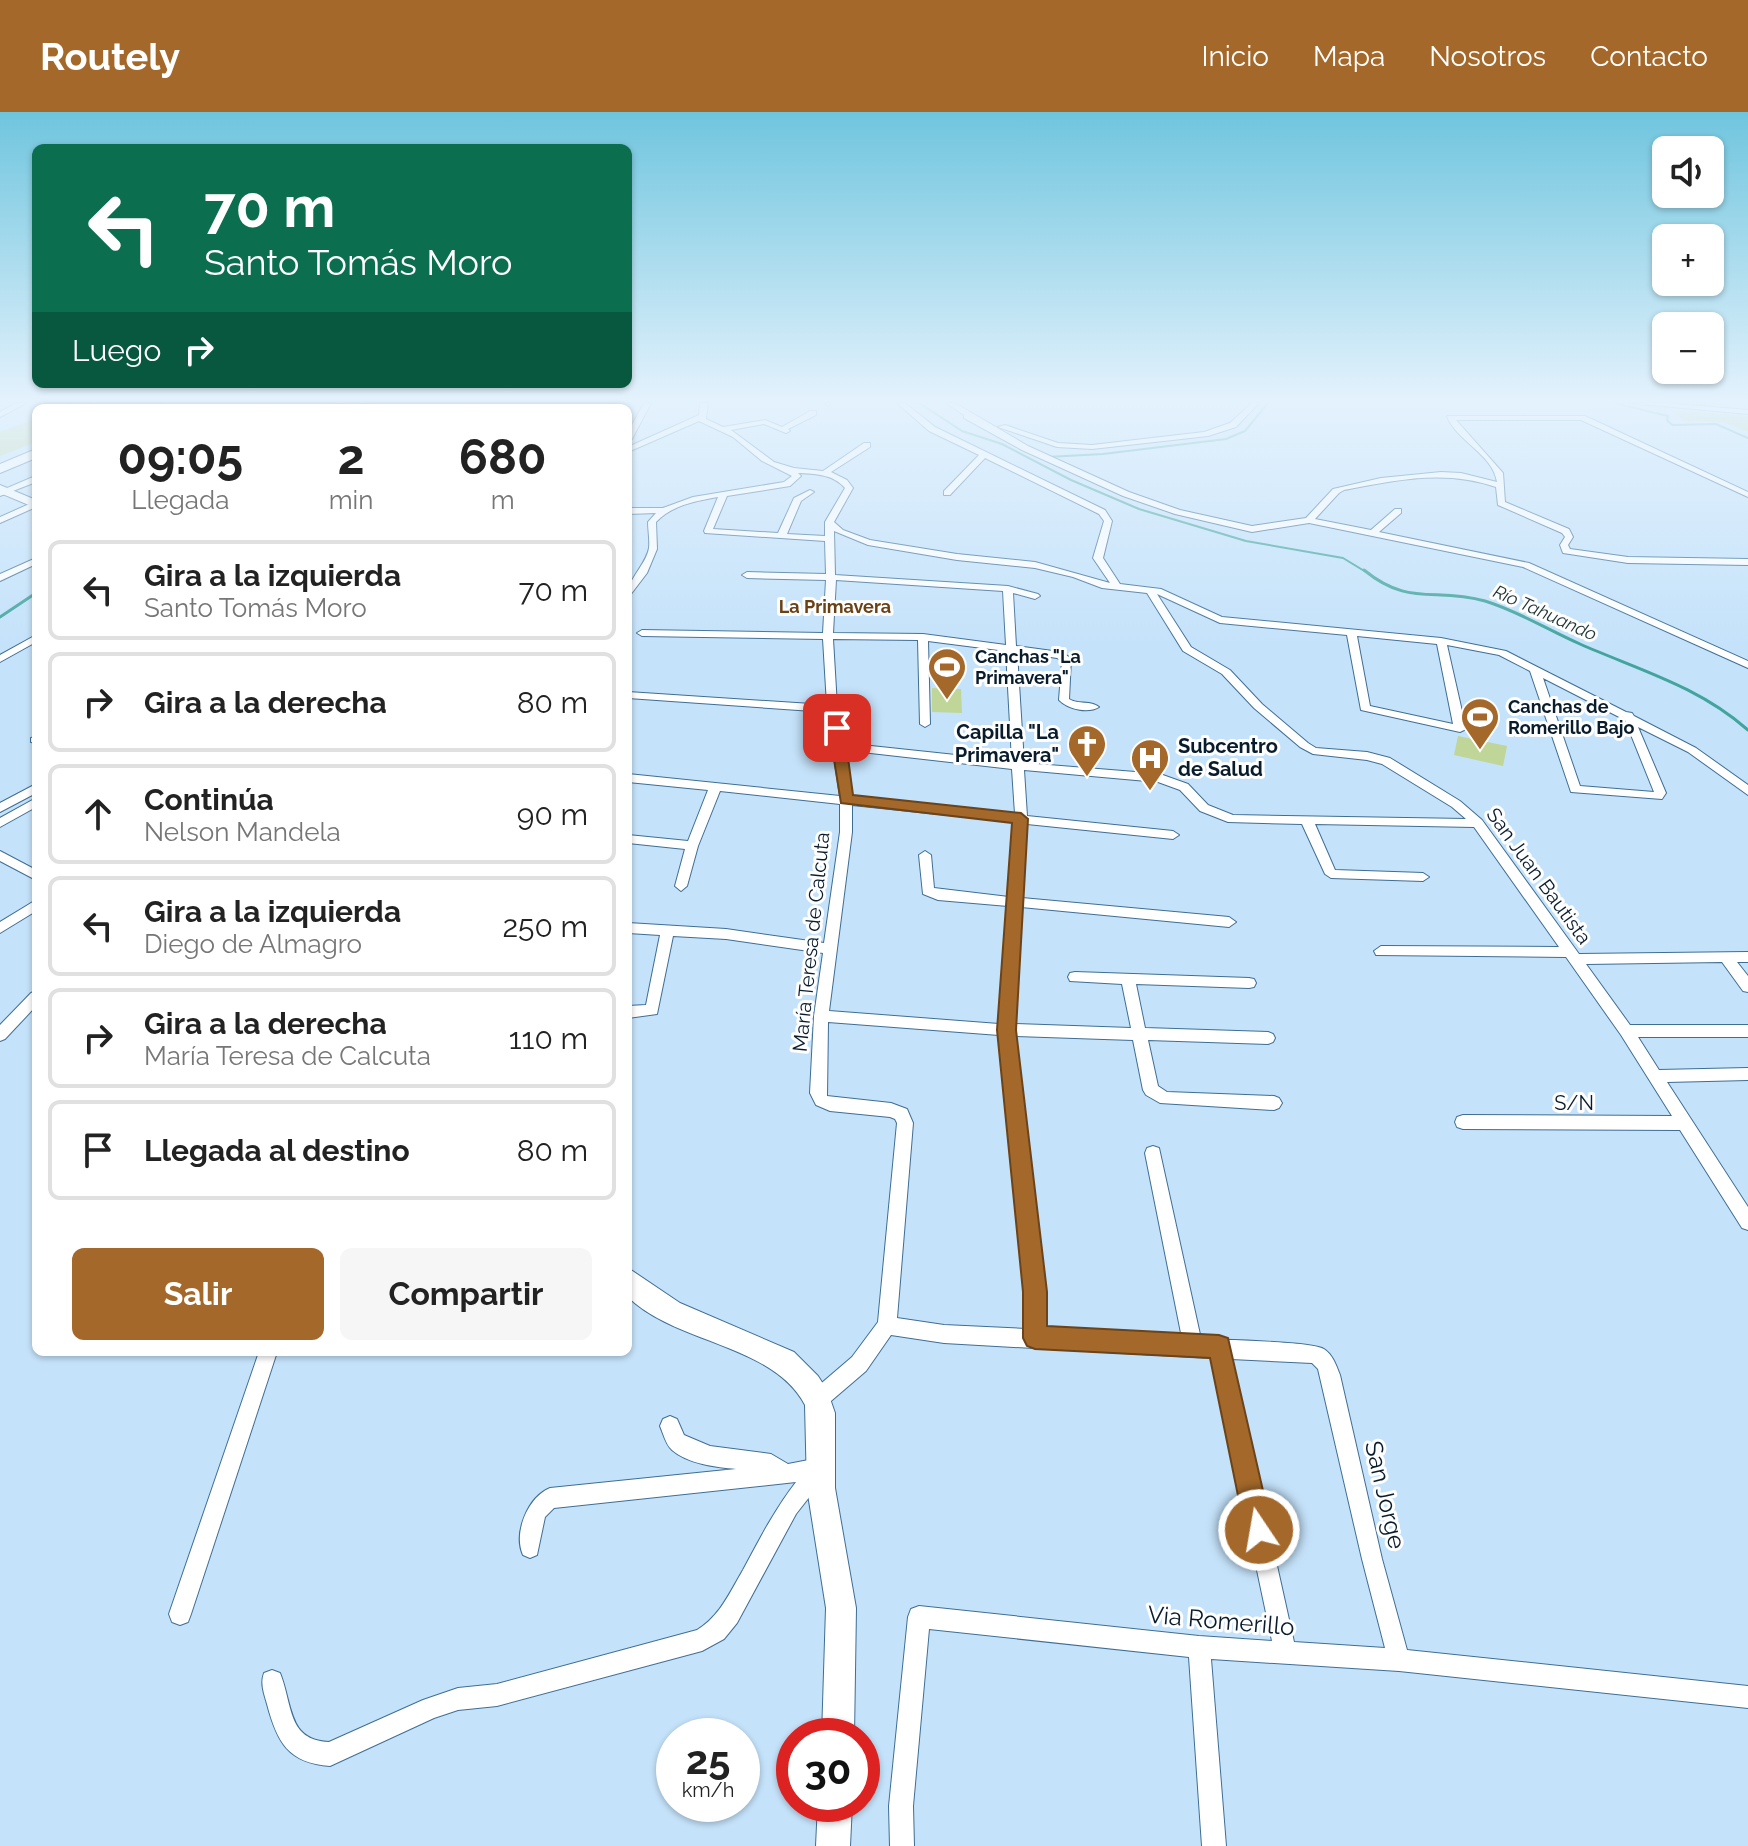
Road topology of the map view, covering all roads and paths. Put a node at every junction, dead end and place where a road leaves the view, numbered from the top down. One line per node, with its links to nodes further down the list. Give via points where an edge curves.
1 (24, 484): 12 (street)
2 (787, 484): 14 (street)
3 (845, 484): 23 (street, María Teresa de Calcuta, via 849,488)
4 (956, 484): 13 (street)
5 (1042, 484): 33 (street, via 1107,516 1097,552)
6 (1104, 484): 22 (street, via 1178,512 1252,529)
7 (1369, 484): 22 (street, via 1336,491)
8 (1496, 484): 10 (street)
9 (1724, 484): 15 (street)
10 (1499, 485): 27 (street, via 1501,503 1566,531 1566,551 1628,560)
11 (810, 492): 25 (street, via 797,500)
12 (2, 493): 16 (main road)
13 (947, 493)
14 (723, 495): 18 (street); 25 (street, via 708,531)
15 (1748, 495)
16 (32, 507)
17 (32, 507): 21 (street)
18 (662, 510): 19 (street); 32 (street, via 652,522 650,559)
19 (632, 511)
20 (1398, 511): 24 (street)
21 (0, 520)
22 (1309, 520): 24 (street)
23 (829, 522): 26 (street, María Teresa de Calcuta); 33 (street, via 868,542 1035,565)
24 (1374, 532): 45 (street, via 1526,565)
25 (782, 535): 26 (street)
26 (828, 539): 30 (street, María Teresa de Calcuta)
27 (1748, 562)
28 (32, 563): 31 (street)
29 (747, 575): 30 (street)
30 (829, 576): 34 (street); 39 (street, María Teresa de Calcuta)
31 (0, 578)
32 (632, 586)
33 (1117, 587): 35 (street)
34 (1008, 589): 36 (street); 43 (street)
35 (1149, 589): 37 (street, via 1220,620); 64 (street, San Juan Bautista, via 1187,649 1226,672 1304,745 1313,751 1386,761)
36 (1035, 596)
37 (1351, 632): 42 (street); 42 (street, via 1365,708 1460,729)
38 (642, 633): 39 (street)
39 (828, 637): 40 (street); 49 (street, María Teresa de Calcuta)
40 (923, 637): 43 (street); 51 (street)
41 (32, 640): 44 (street)
42 (1441, 641): 46 (street, via 1502,653)
43 (1011, 649): 48 (street, via 1064,657 1064,700); 53 (street)
44 (0, 659)
45 (1748, 665)
46 (1535, 671): 50 (street); 50 (street, via 1575,789 1658,796)
47 (632, 695): 49 (street)
48 (1094, 707)
49 (833, 709): 52 (street, María Teresa de Calcuta)
50 (1628, 715): 57 (street, via 1703,756)
51 (925, 724)
52 (840, 746): 53 (street); 58 (street, María Teresa de Calcuta)
53 (1019, 764): 61 (street); 62 (street, via 1160,778 1184,787 1216,815)
54 (632, 778): 55 (street)
55 (716, 786): 58 (street); 67 (street)
56 (32, 790): 60 (street)
57 (1748, 791)
58 (846, 799): 61 (street); 79 (street, María Teresa de Calcuta)
59 (32, 804): 63 (street)
60 (0, 808)
61 (1021, 819): 65 (street); 73 (street)
62 (1307, 821): 64 (street); 71 (street, via 1331,874)
63 (0, 823)
64 (1478, 823): 81 (street, San Juan Bautista)
65 (1173, 835)
66 (632, 839): 67 (street)
67 (692, 846): 72 (street)
68 (0, 855): 70 (street)
69 (925, 855): 73 (street, via 932,894)
70 (32, 874)
71 (1423, 877)
72 (681, 886)
73 (1015, 903): 75 (street); 91 (street)
74 (32, 908): 76 (street)
75 (1229, 922)
76 (0, 928)
77 (632, 928): 78 (street)
78 (667, 931): 79 (street); 89 (street, via 652,1010)
79 (831, 949): 90 (street, María Teresa de Calcuta)
80 (1381, 951): 81 (street)
81 (1572, 956): 82 (street); 92 (street, San Juan Bautista)
82 (1726, 957): 83 (street); 87 (street)
83 (1748, 957)
84 (1075, 977): 85 (street)
85 (1128, 980): 86 (street); 95 (street)
86 (1249, 983)
87 (1748, 987)
88 (32, 1001): 94 (street)
89 (632, 1012)
90 (821, 1016): 91 (street); 105 (street, María Teresa de Calcuta, via 821,1100 891,1110 905,1123)
91 (1006, 1030): 95 (street); 106 (street, via 1035,1292)
92 (1626, 1031): 93 (street); 98 (street, San Juan Bautista)
93 (1748, 1031)
94 (0, 1035)
95 (1139, 1035): 96 (street); 99 (street, via 1151,1090 1157,1095)
96 (1268, 1038)
97 (1748, 1074): 98 (street)
98 (1655, 1076): 101 (street, San Juan Bautista)
99 (1274, 1103)
100 (1463, 1122): 101 (street, S/N)
101 (1684, 1123): 103 (street, San Juan Bautista)
102 (1153, 1153): 107 (street)
103 (1748, 1222)
104 (632, 1284): 110 (main road, via 671,1312 785,1361)
105 (887, 1325): 106 (street); 110 (street, via 859,1364)
106 (1035, 1338): 107 (street)
107 (1193, 1345): 108 (street)
108 (1219, 1347): 117 (street); 118 (street, San Jorge, via 1308,1351 1325,1362)
109 (267, 1356): 115 (street)
110 (817, 1400): 112 (main road)
111 (670, 1426): 113 (street, via 677,1442 689,1449 771,1464)
112 (819, 1468): 113 (street); 119 (street, via 789,1507 729,1615 702,1640 497,1695 458,1699 330,1754 297,1748); 121 (main road, via 841,1608)
113 (787, 1474): 114 (street, via 550,1498 540,1503)
114 (530, 1548)
115 (180, 1614)
116 (1199, 1647): 117 (street, Via Romerillo); 124 (street, Via Romerillo, via 919,1617); 125 (street)
117 (1285, 1652): 118 (street, Via Romerillo)
118 (1399, 1660): 120 (street, Via Romerillo)
119 (272, 1681)
120 (1748, 1697)
121 (838, 1718)
122 (834, 1822): 123 (main road)
123 (833, 1846)
124 (902, 1846)
125 (1214, 1846)

